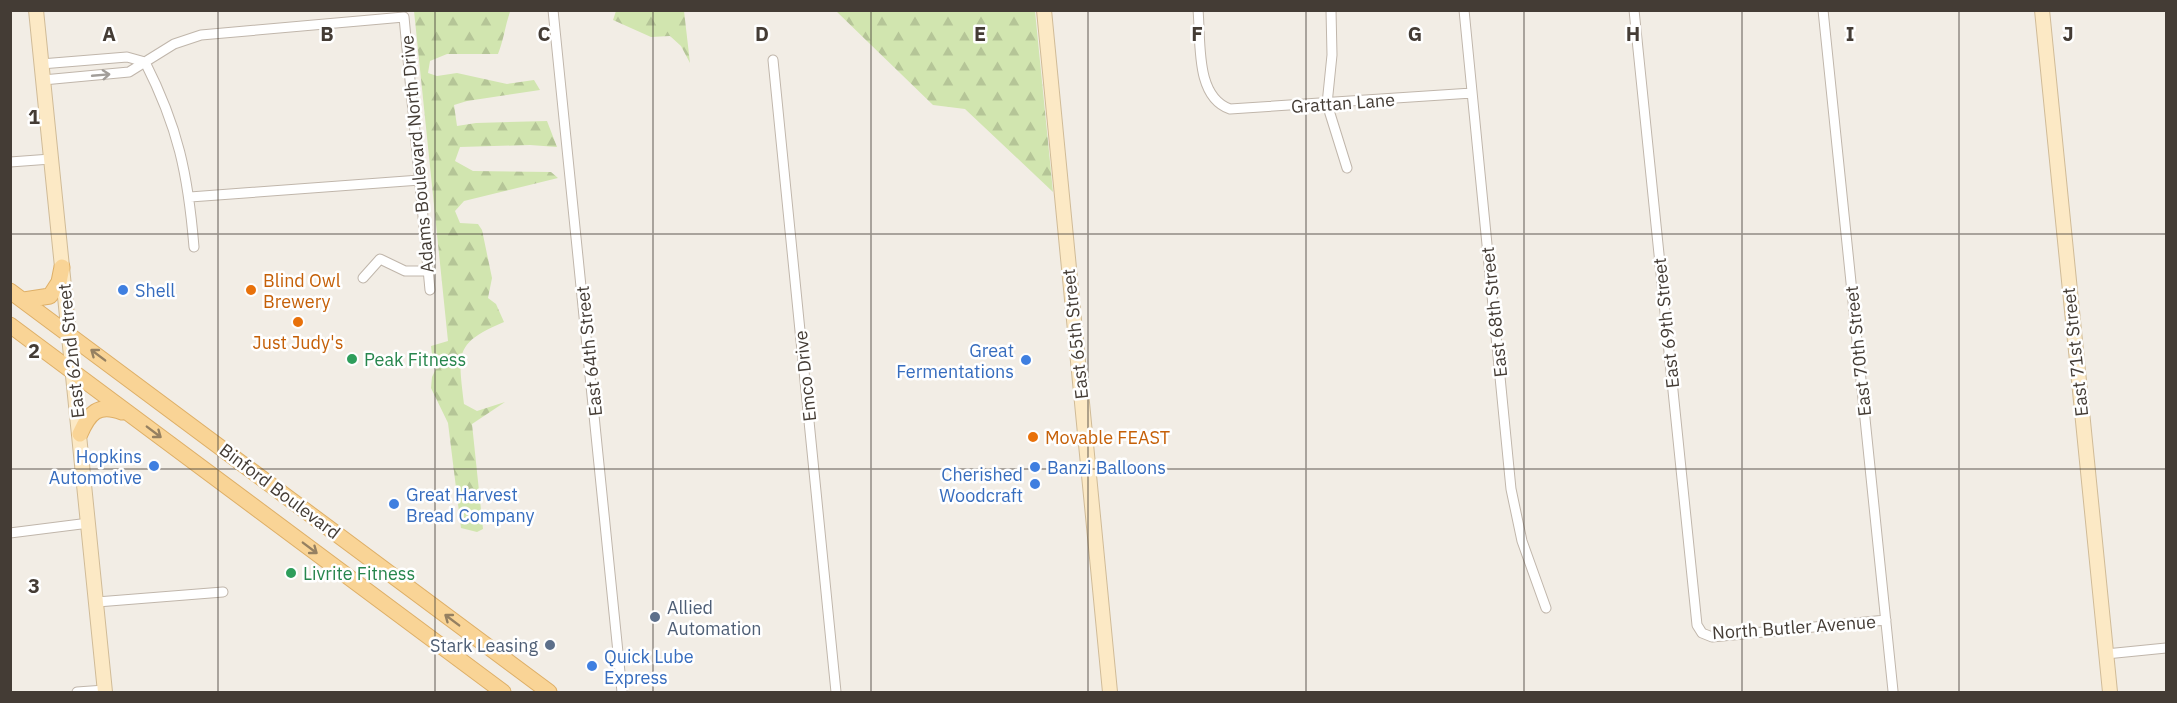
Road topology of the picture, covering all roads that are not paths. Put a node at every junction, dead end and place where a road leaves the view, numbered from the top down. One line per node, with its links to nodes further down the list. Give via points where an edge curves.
1 (36, 10): 12 (street, East 62nd Street)
2 (553, 10): 47 (street, East 64th Street)
3 (1044, 10): 49 (street, East 65th Street)
4 (1198, 10): 15 (street, Grattan Lane, via 1205,82 1216,102 1238,110)
5 (1331, 10): 15 (street)
6 (1464, 10): 14 (street, East 68th Street)
7 (1634, 10): 39 (street, East 69th Street, via 1697,625)
8 (1823, 10): 38 (street, East 70th Street)
9 (2042, 10): 41 (street, East 71st Street)
10 (773, 60): 48 (street, Emco Drive)
11 (145, 62): 12 (street, via 127,57); 13 (street, one-way to 11, via 129,72); 19 (street, Adams Boulevard North Drive, via 174,44 201,35 404,17); 20 (street, via 178,138)
12 (41, 64): 13 (street, East 62nd Street)
13 (43, 80): 16 (street, East 62nd Street)
14 (1472, 93): 15 (street, Grattan Lane); 37 (street, East 68th Street, via 1511,489 1522,541)
15 (1327, 104): 18 (street)
16 (51, 159): 17 (street); 22 (street, East 62nd Street)
17 (10, 162)
18 (1347, 168)
19 (420, 180): 20 (street); 23 (street, Adams Boulevard North Drive)
20 (190, 198): 21 (street)
21 (194, 247)
22 (62, 267): 27 (main road, via 50,296); 29 (street, East 62nd Street)
23 (428, 271): 24 (street, via 405,271 380,260); 25 (street, Adams Boulevard North Drive)
24 (363, 278)
25 (430, 290)
26 (10, 291): 27 (main road, Binford Boulevard)
27 (24, 300): 29 (main road, Binford Boulevard)
28 (10, 325): 30 (main road, Binford Boulevard)
29 (69, 334): 30 (street, East 62nd Street); 46 (main road, Binford Boulevard, one-way to 29)
30 (73, 372): 31 (main road, Binford Boulevard); 32 (street, East 62nd Street)
31 (133, 416): 32 (main road, via 100,408 85,421); 45 (main road, Binford Boulevard, one-way to 45)
32 (80, 434): 33 (street, East 62nd Street)
33 (84, 524): 34 (street); 36 (street, East 62nd Street)
34 (10, 533)
35 (223, 592): 36 (street)
36 (97, 602): 42 (street, East 62nd Street)
37 (1546, 608)
38 (1886, 620): 39 (street, North Butler Avenue, via 1712,637); 43 (street, East 70th Street)
39 (1702, 633)
40 (2166, 648): 41 (street)
41 (2106, 654): 50 (street, East 71st Street)
42 (105, 691): 44 (street)
43 (1893, 691)
44 (77, 693)
45 (503, 693)
46 (549, 693)
47 (622, 693)
48 (836, 693)
49 (1110, 693)
50 (2110, 693)

